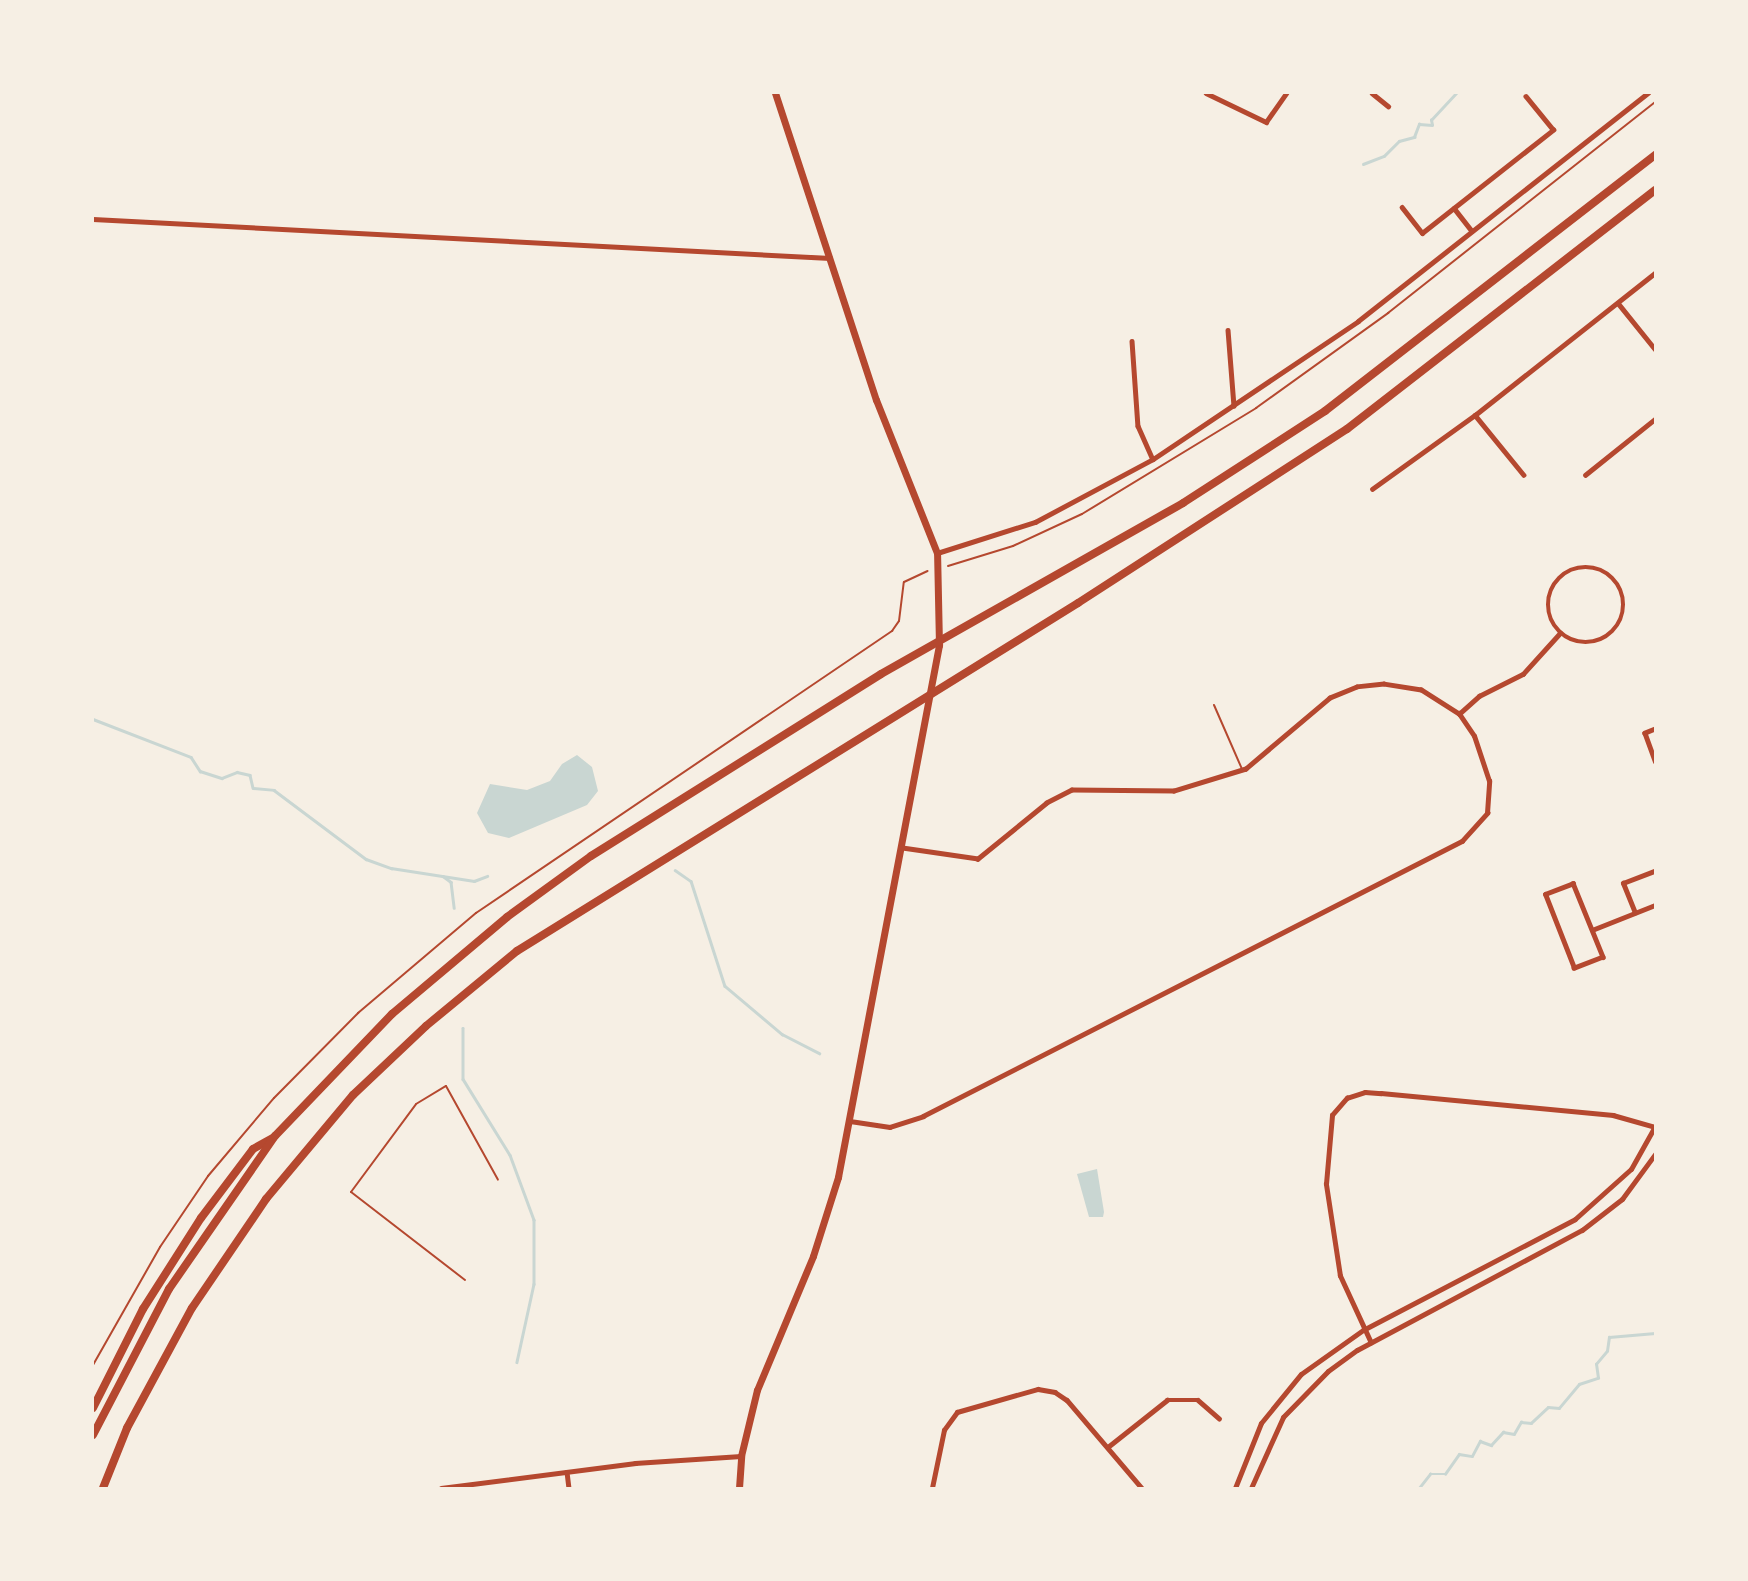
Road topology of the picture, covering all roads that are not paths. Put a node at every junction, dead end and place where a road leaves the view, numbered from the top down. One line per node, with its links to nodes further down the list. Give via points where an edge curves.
1 (775, 93): 14 (main road)
2 (1206, 93): 3 (street, via 1266,122)
3 (1286, 93)
4 (1372, 93): 7 (street)
5 (1648, 93): 13 (street)
6 (1526, 97): 11 (street, via 1553,130)
7 (1388, 106)
8 (1655, 155): 41 (highway, via 1325,411 1183,503 881,674 591,856 507,917 392,1014)
9 (1655, 190): 51 (highway, via 1346,429 1077,603 517,951 426,1026 353,1095 266,1199 192,1308 114,1461)
10 (1402, 207): 11 (street, via 1422,233)
11 (1454, 208): 13 (street)
12 (93, 219): 14 (street)
13 (1472, 231): 20 (street, via 1358,321)
14 (831, 258): 27 (main road, via 876,400 919,499)
15 (1655, 273): 16 (street)
16 (1618, 303): 19 (street); 21 (street)
17 (1228, 330): 20 (street)
18 (1132, 341): 23 (street, via 1138,426)
19 (1655, 349)
20 (1234, 407): 23 (street)
21 (1475, 415): 24 (street); 26 (street)
22 (1654, 422): 25 (street)
23 (1153, 459): 27 (street, via 1035,522)
24 (1524, 475)
25 (1585, 475)
26 (1372, 489)
27 (937, 554): 34 (main road, via 940,620 926,730)
28 (1560, 633): 28 (street, via 1580,643 1606,638 1619,625 1625,608 1615,580 1594,568 1581,567 1556,582 1548,603 1550,618); 30 (street, via 1523,674 1479,696)
29 (1214, 705): 33 (lane)
30 (1459, 714): 33 (street, via 1410,687 1357,687 1330,698 1269,754); 39 (street, via 1485,765 1490,797 1487,813 1462,841 923,1116 890,1128)
31 (1655, 729): 32 (street, via 1645,733)
32 (1655, 761)
33 (1243, 770): 34 (street, via 1174,790 1072,790 1047,803 978,859)
34 (903, 848): 39 (main road)
35 (1655, 871): 37 (street, via 1623,883)
36 (1655, 905): 37 (street)
37 (1635, 913): 38 (street)
38 (1592, 930): 38 (street, via 1573,883 1545,894 1574,968 1603,957)
39 (850, 1121): 49 (main road, via 831,1204 757,1390)
40 (1655, 1126): 43 (street, via 1631,1169 1575,1219); 43 (street, via 1613,1115 1381,1093 1347,1098 1332,1115 1326,1184 1340,1276)
41 (275, 1136): 45 (highway, via 253,1149 201,1218 143,1309); 47 (highway, via 169,1289)
42 (1655, 1154): 44 (street, via 1622,1199 1582,1230)
43 (1363, 1330): 44 (street); 57 (street, via 1318,1360 1284,1392 1254,1436)
44 (1371, 1343): 58 (street, via 1328,1371 1295,1402 1268,1443)
45 (93, 1408)
46 (1219, 1419): 48 (street, via 1198,1400 1167,1400)
47 (93, 1435)
48 (1109, 1446): 55 (street, via 1055,1392 1014,1392 973,1404 949,1420); 56 (street)
49 (741, 1456): 50 (street); 54 (main road)
50 (567, 1472): 52 (street); 53 (street)
51 (105, 1488)
52 (441, 1488)
53 (569, 1488)
54 (739, 1488)
55 (932, 1488)
56 (1142, 1488)
57 (1236, 1488)
58 (1251, 1488)

